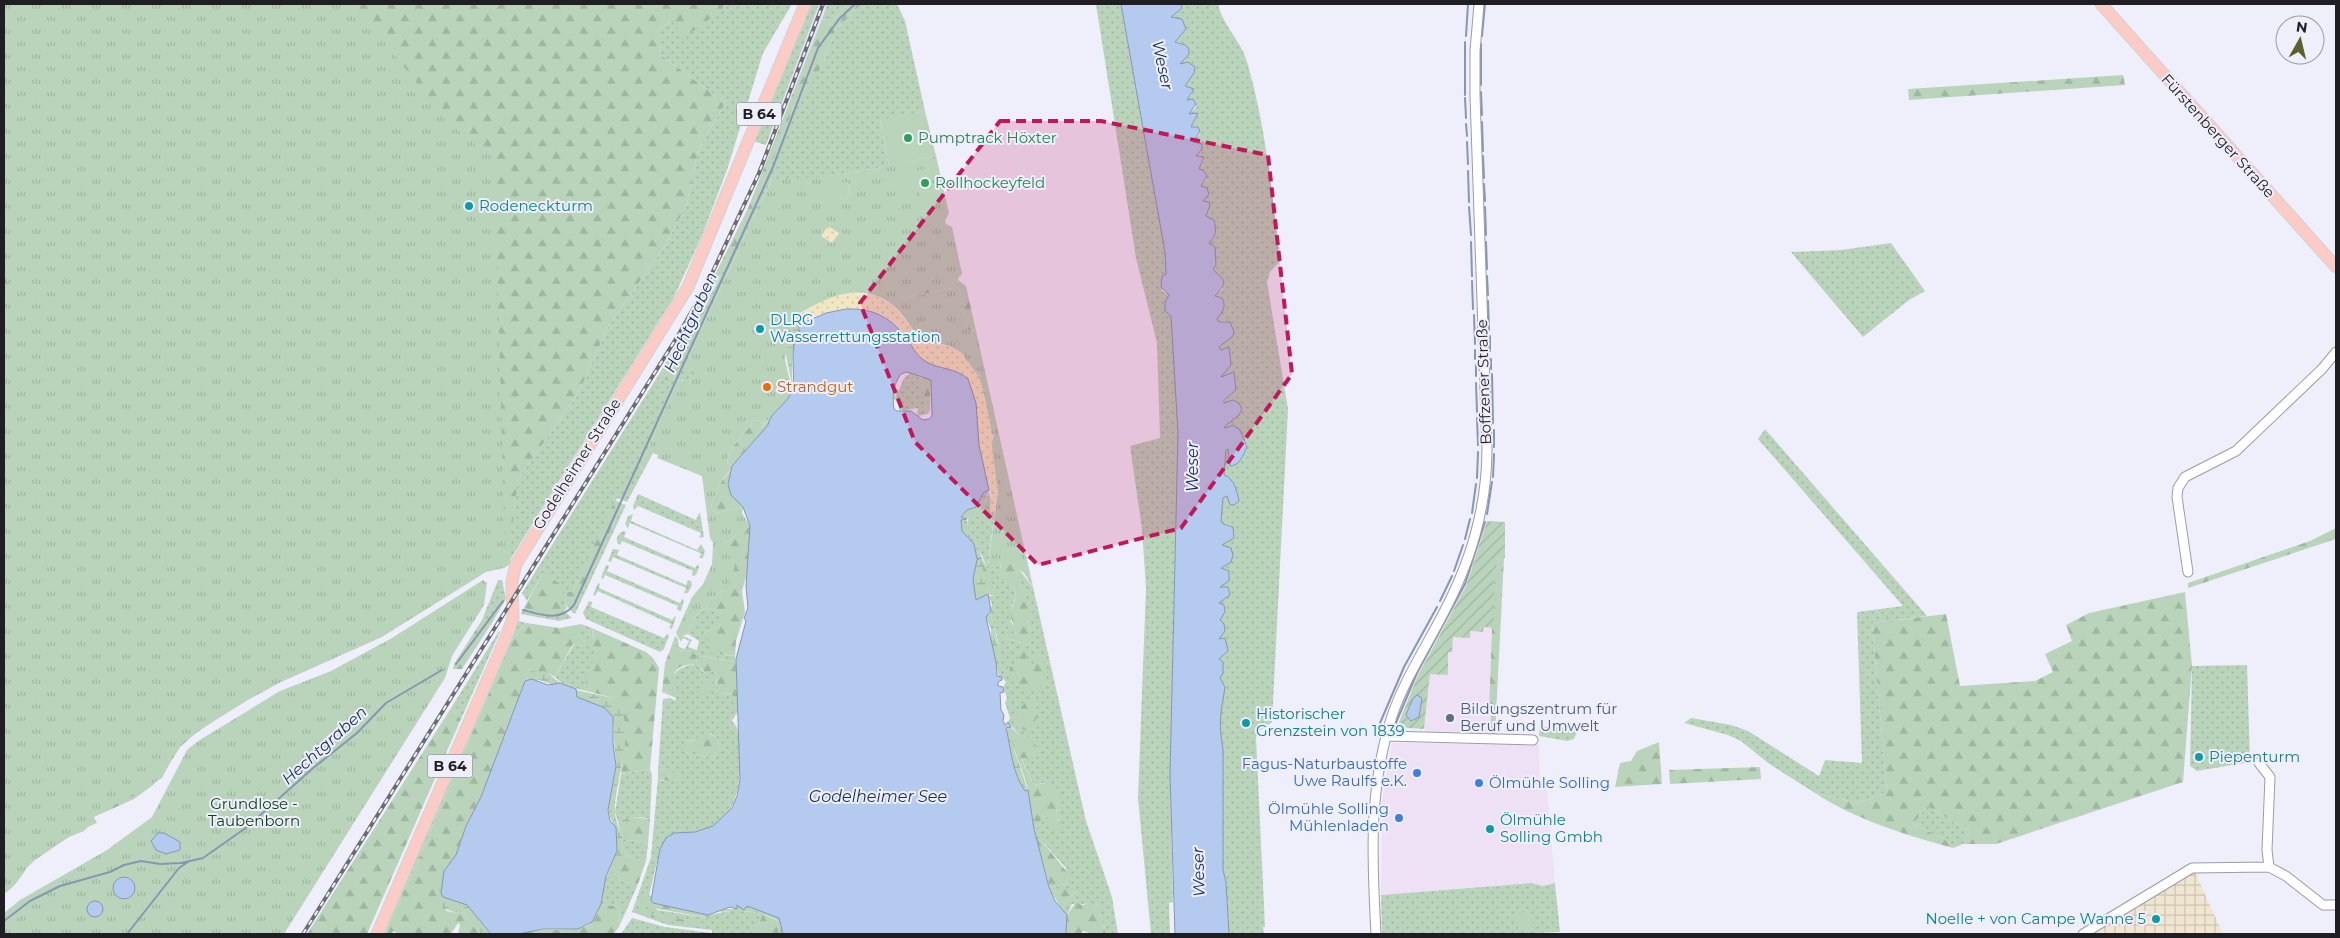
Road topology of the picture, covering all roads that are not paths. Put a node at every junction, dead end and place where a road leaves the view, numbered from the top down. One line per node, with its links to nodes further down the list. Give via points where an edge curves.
1 (806, 4): 12 (main road, Godelheimer Straße / B 64, via 688,286 516,564 512,581 513,618 506,637)
2 (1479, 4): 7 (street, Boffzener Straße, via 1475,96 1487,441 1484,493 1473,544 1461,576 1400,696)
3 (2101, 4): 4 (main road, Fürstenberger Straße)
4 (2336, 268)
5 (2336, 352): 6 (street, via 2236,451 2185,477 2180,483 2177,497)
6 (2188, 572)
7 (1386, 738): 8 (street); 13 (street, Boffzener Straße, via 1376,779 1372,828)
8 (1533, 740)
9 (2259, 763): 10 (street, via 2270,777)
10 (2269, 867): 11 (street, via 2323,905); 14 (street, via 2192,868)
11 (2336, 905)
12 (376, 934)
13 (1376, 934)
14 (2084, 934)

